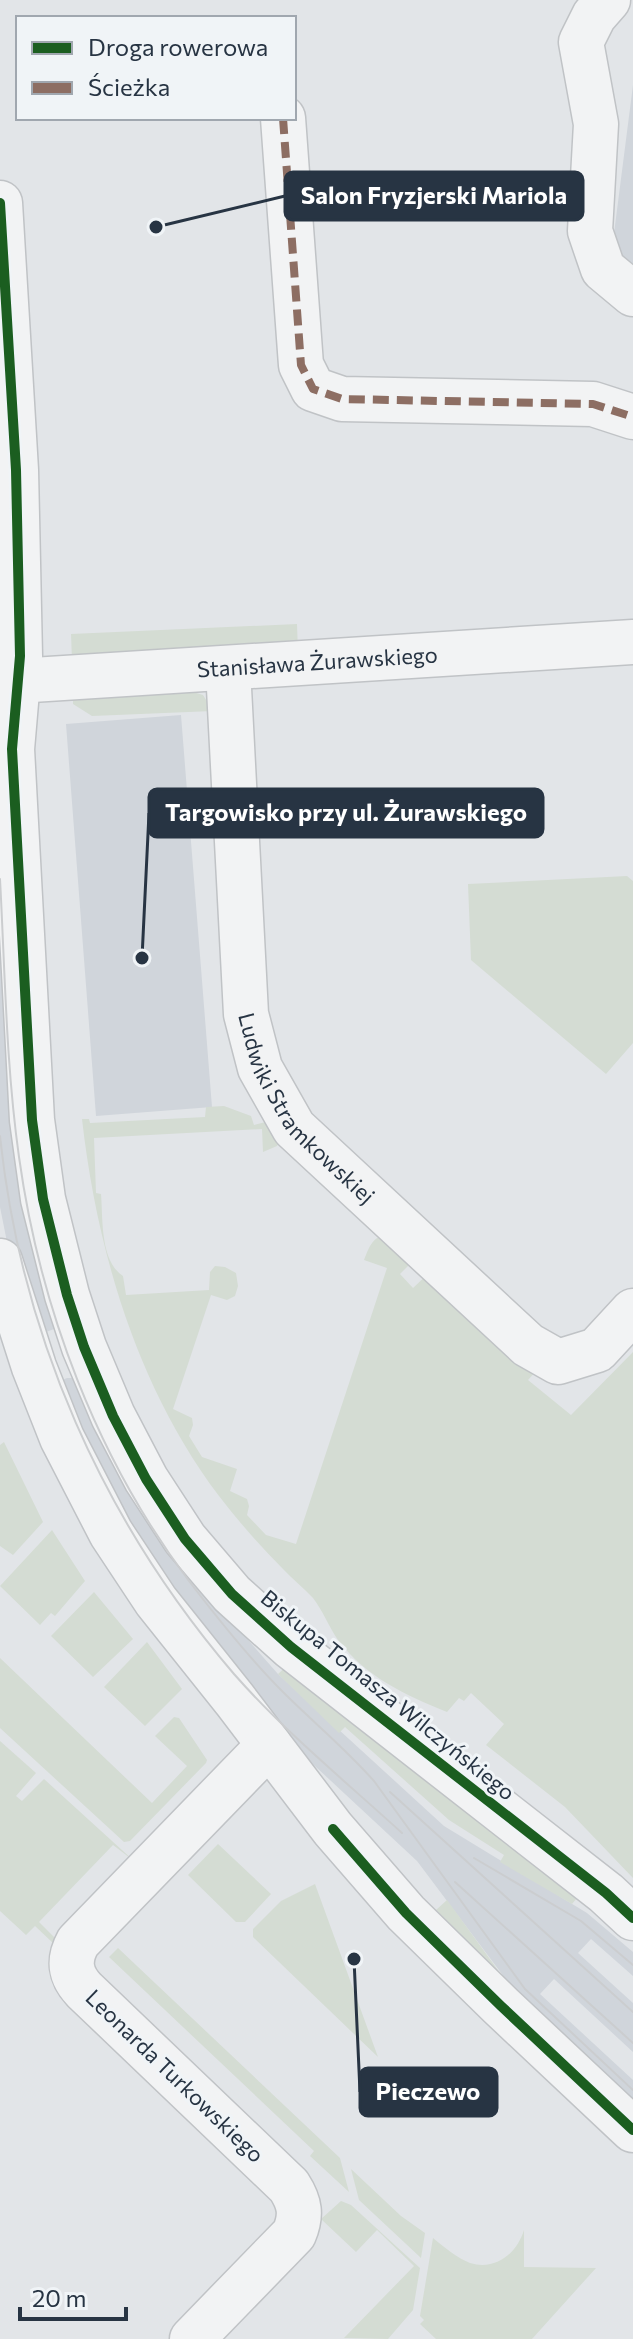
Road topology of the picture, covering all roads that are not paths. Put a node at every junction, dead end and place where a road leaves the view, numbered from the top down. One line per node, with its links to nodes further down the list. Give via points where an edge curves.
1 (608, 0): 4 (street, via 581,42 596,124 590,231 603,269)
2 (283, 120): 5 (street, via 301,365 313,389 342,399 593,404)
3 (0, 203): 8 (street, Biskupa Tomasza Wilczyńskiego, via 16,470)
4 (633, 294)
5 (633, 417)
6 (633, 642): 7 (street, Stanisława Żurawskiego)
7 (228, 669): 8 (street, Stanisława Żurawskiego); 10 (street, Ludwiki Stramkowskiej, via 246,1014 260,1068 294,1128 528,1345 558,1362 597,1350)
8 (9, 682): 11 (street, Biskupa Tomasza Wilczyńskiego, via 32,1120 43,1199)
9 (0, 1261): 12 (street)
10 (633, 1311)
11 (84, 1347): 12 (street); 14 (street, Biskupa Tomasza Wilczyńskiego, via 146,1479 185,1539 232,1594 291,1647)
12 (17, 1377): 13 (street, via 62,1438 111,1533 156,1601)
13 (269, 1745): 15 (street, via 406,1913); 16 (street, Leonarda Turkowskiego, via 78,1942 71,1964 84,1990 298,2199 294,2234)
14 (633, 1918)
15 (633, 2130)
16 (192, 2339)

